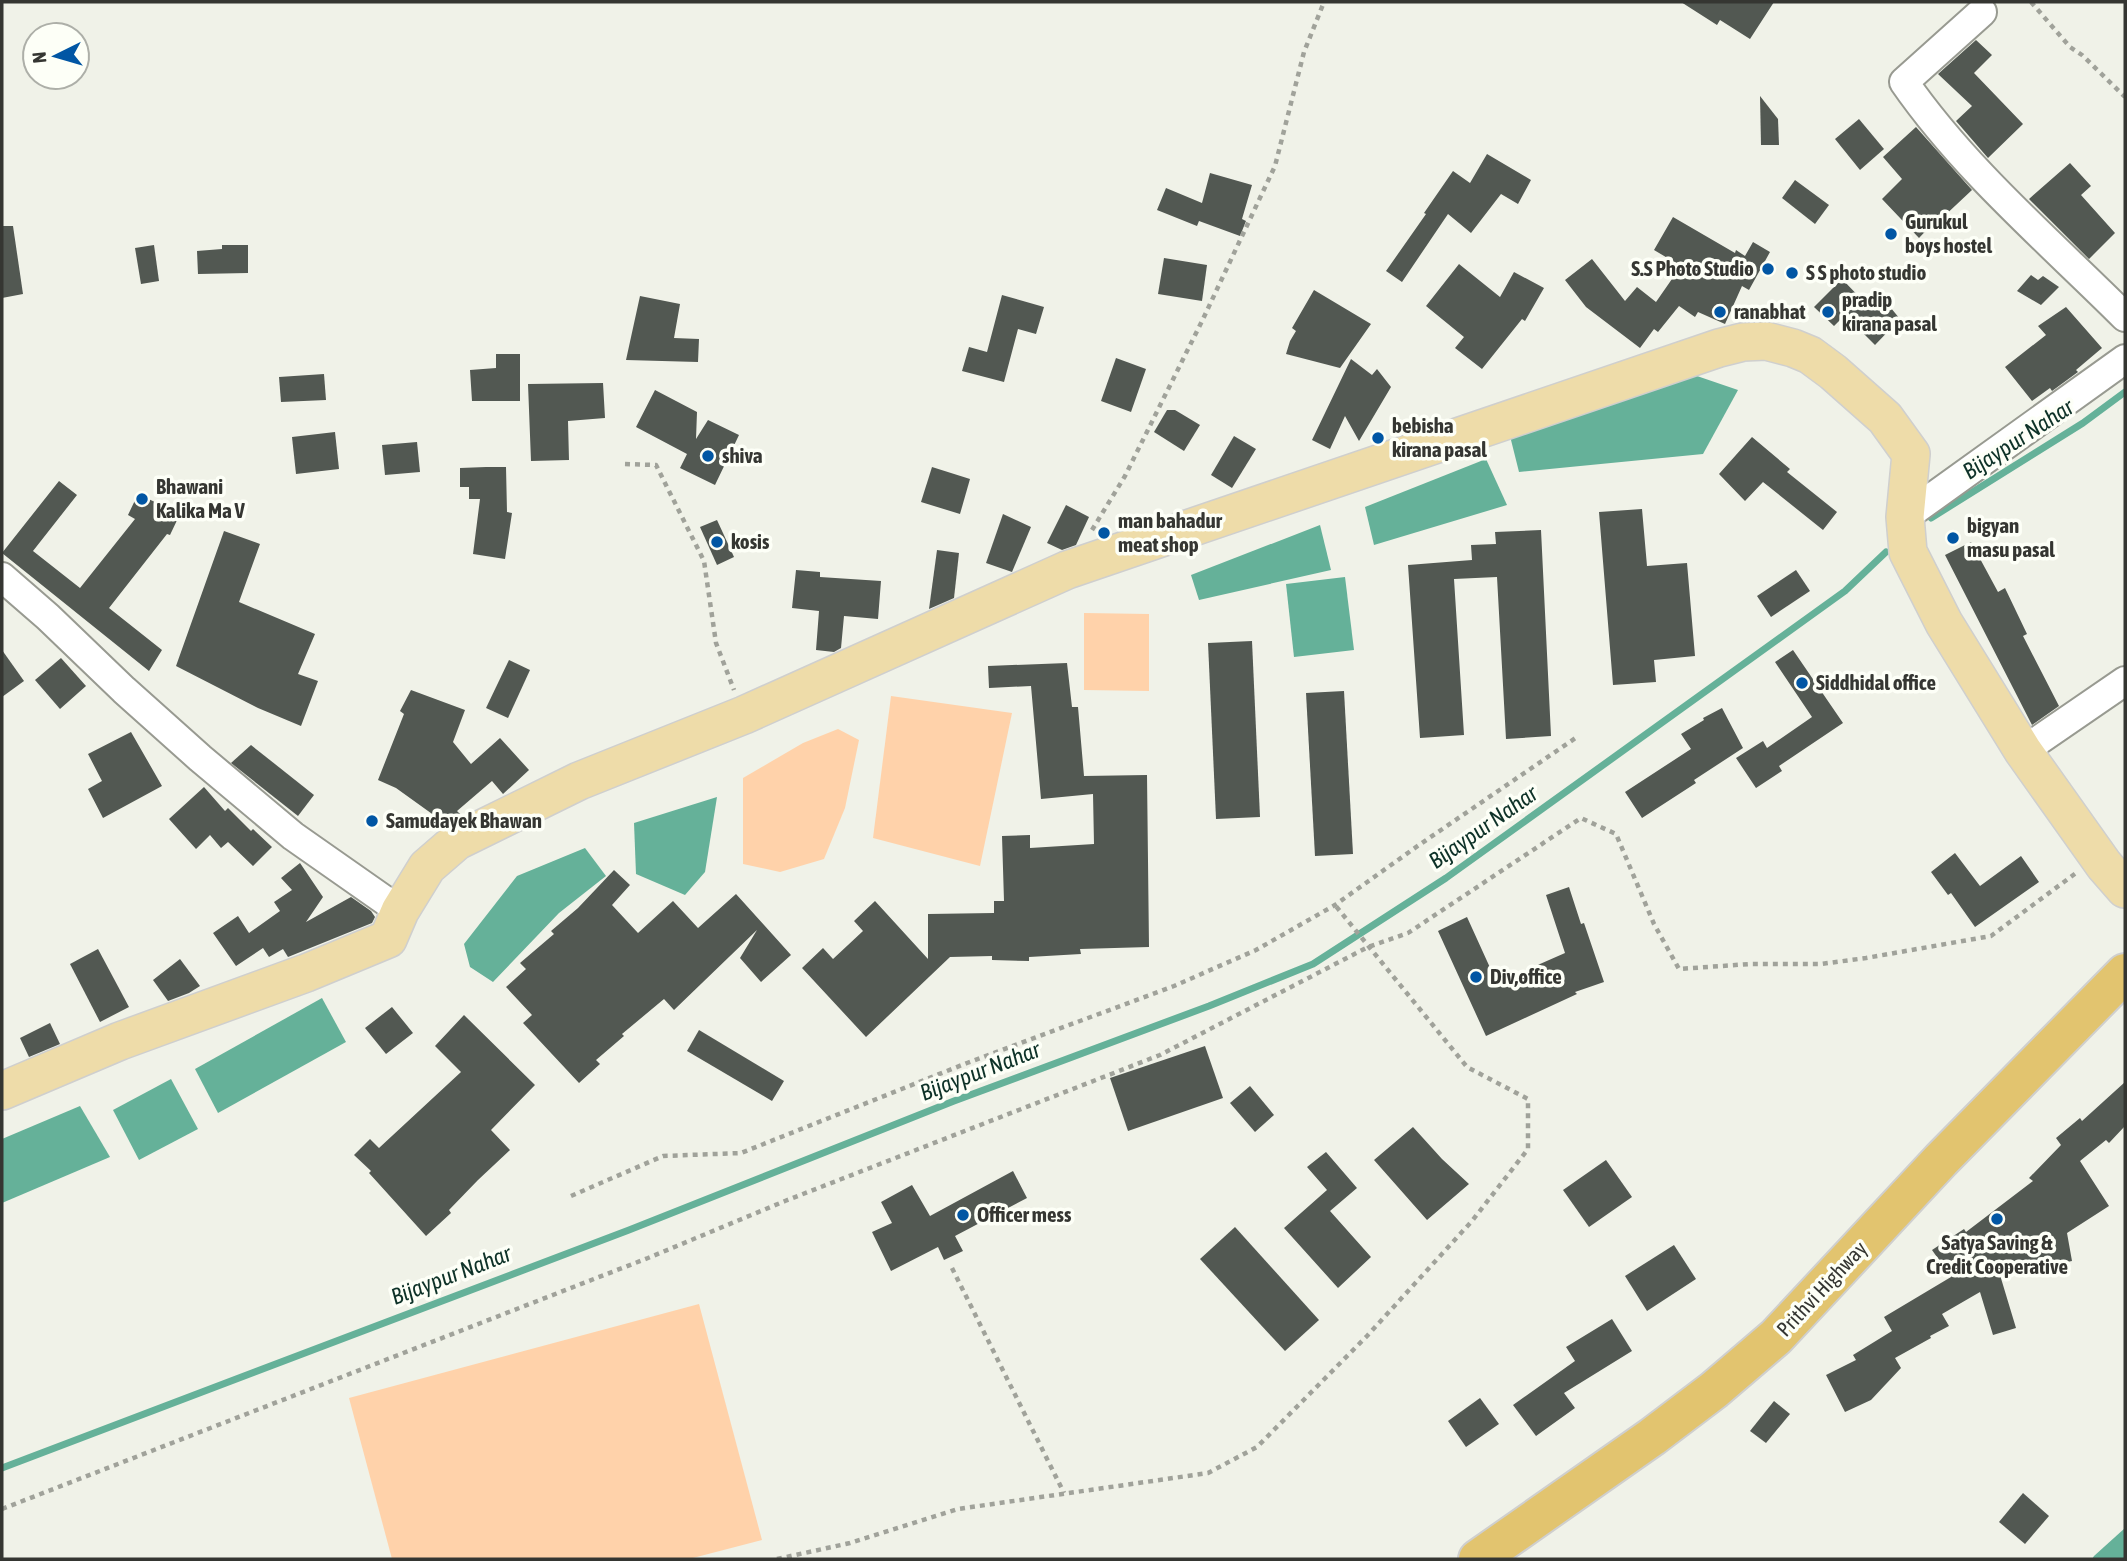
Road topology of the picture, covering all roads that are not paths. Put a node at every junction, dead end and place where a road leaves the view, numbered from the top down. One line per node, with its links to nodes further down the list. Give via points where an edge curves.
1 (1982, 12): 2 (street, via 1904,82 1989,183)
2 (2125, 317)
3 (2125, 359): 4 (street)
4 (1905, 517): 7 (main road, via 1908,552 1914,564 1944,623); 9 (main road, via 1911,454 1885,418 1810,355 1766,341 1719,348 1067,569 744,715 579,781 457,841 427,867)
5 (2, 577): 9 (street, via 293,836)
6 (2125, 681): 7 (street)
7 (2023, 751): 8 (main road)
8 (2125, 889)
9 (400, 911): 11 (main road, via 388,939)
10 (2125, 973): 12 (highway, Prithvi Highway, via 1776,1337 1652,1437)
11 (2, 1091)
12 (1478, 1559)

